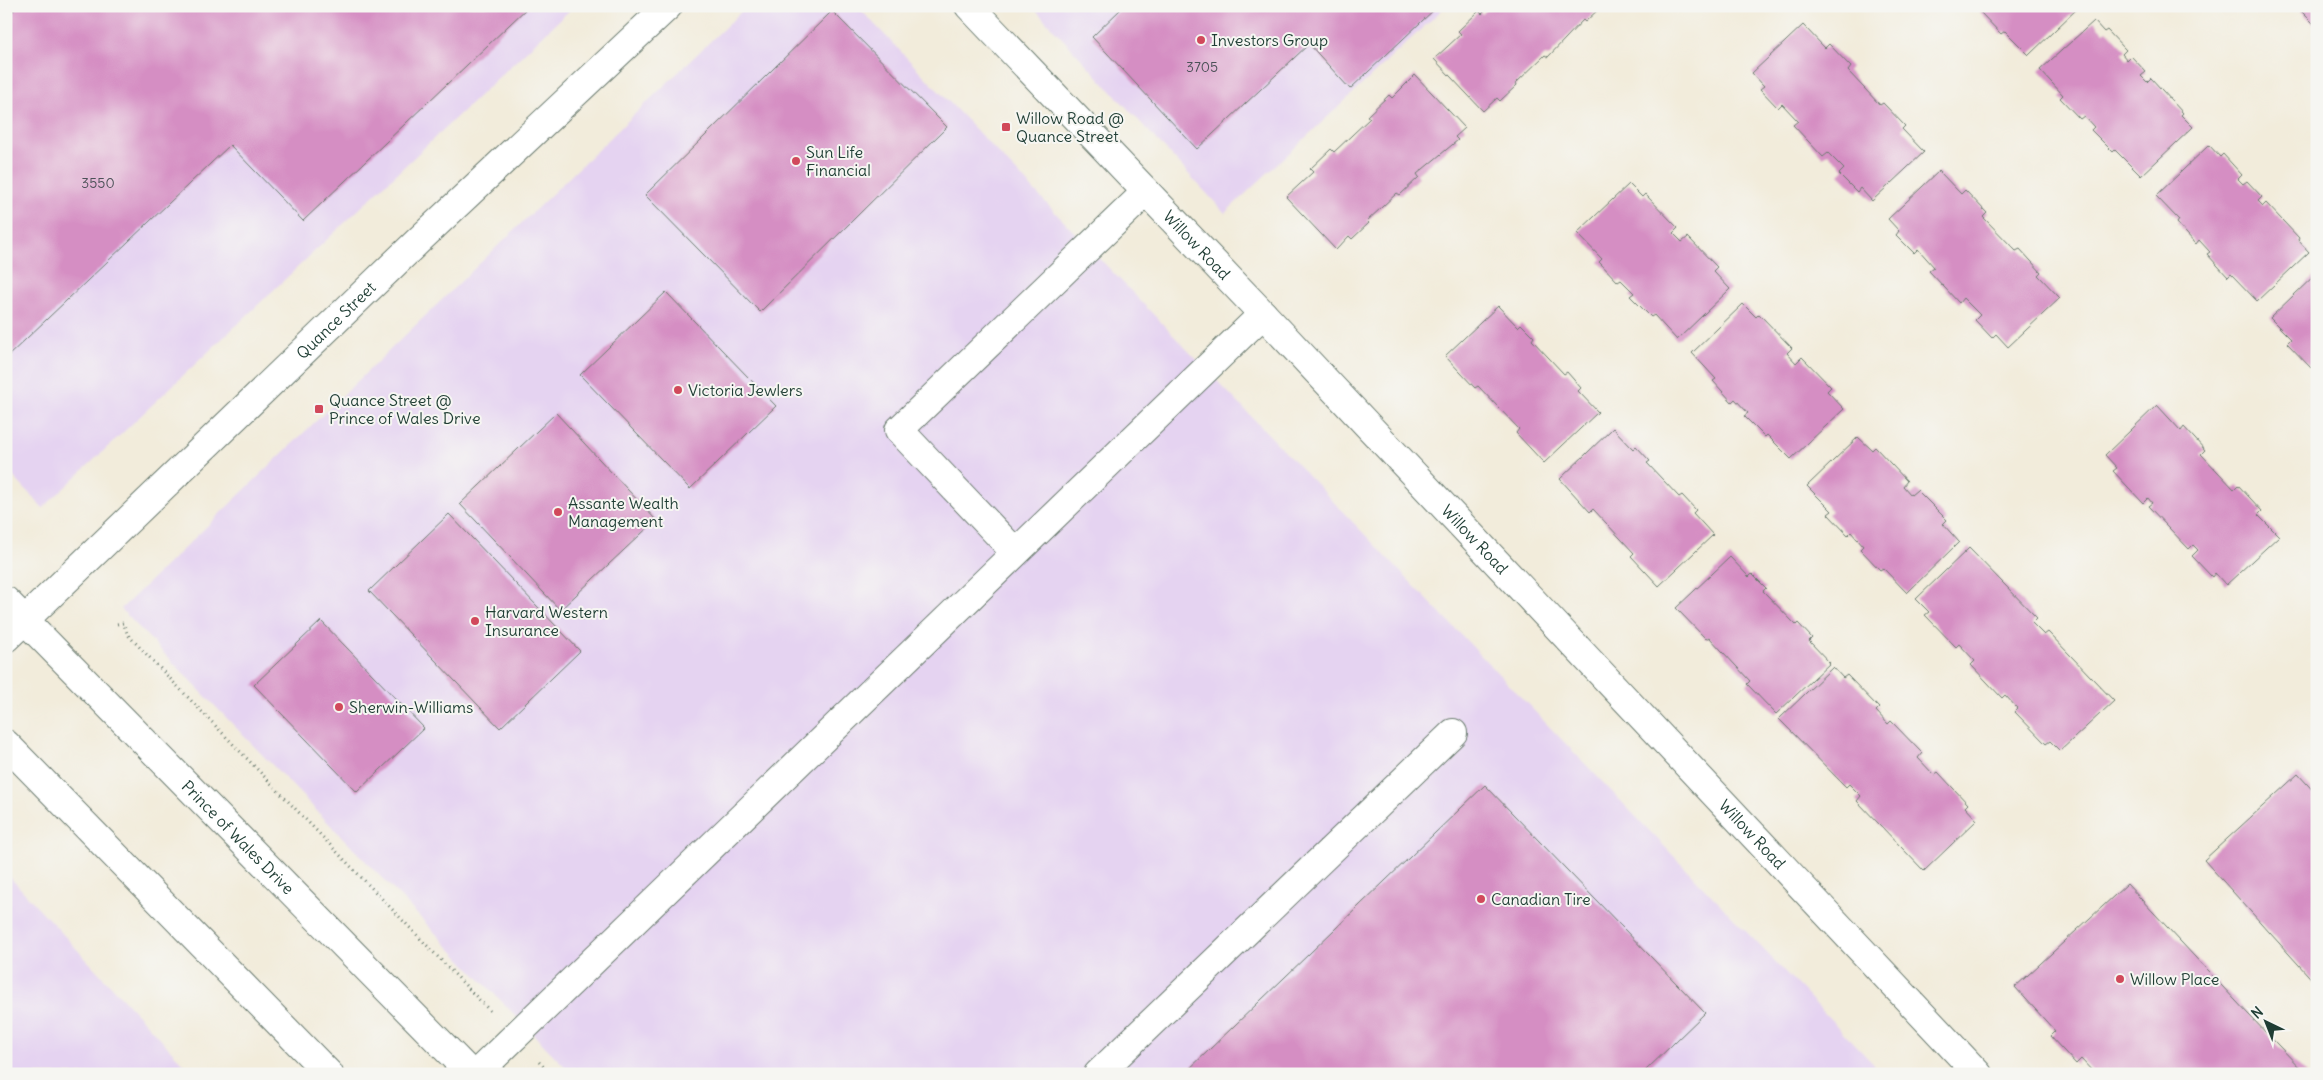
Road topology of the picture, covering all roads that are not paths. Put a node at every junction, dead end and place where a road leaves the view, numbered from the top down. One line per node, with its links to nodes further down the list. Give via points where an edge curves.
1 (668, 6): 7 (street, Quance Street, via 418,241)
2 (969, 6): 3 (street, Willow Road)
3 (1146, 192): 4 (street, Willow Road); 5 (street, via 899,430)
4 (1263, 314): 5 (street); 14 (street, Willow Road)
5 (1015, 552): 12 (street)
6 (6, 601): 7 (street, Prince of Wales Drive)
7 (16, 629): 11 (street, Prince of Wales Drive)
8 (1453, 733): 13 (street)
9 (6, 744): 10 (street)
10 (329, 1074)
11 (471, 1074)
12 (476, 1074)
13 (1098, 1074)
14 (1978, 1074)

